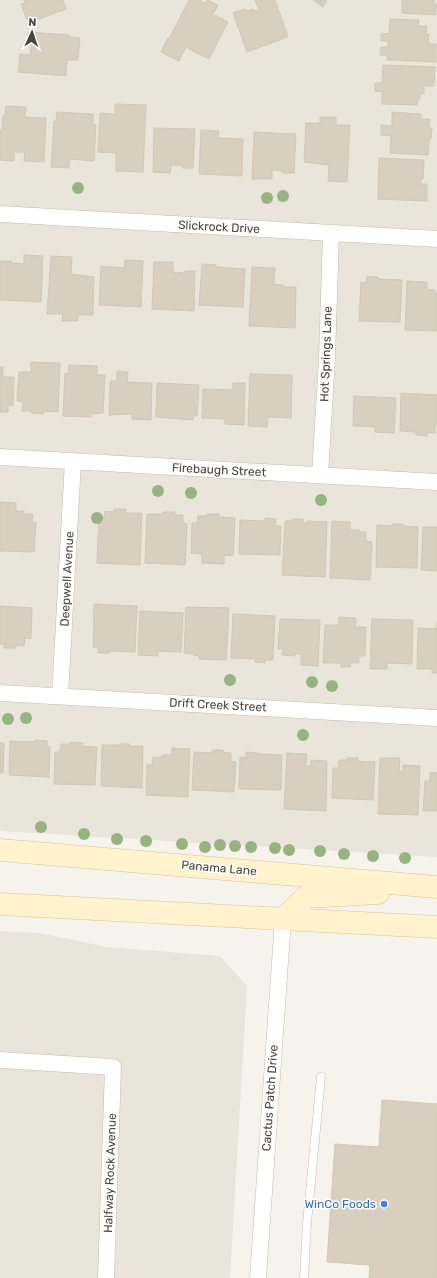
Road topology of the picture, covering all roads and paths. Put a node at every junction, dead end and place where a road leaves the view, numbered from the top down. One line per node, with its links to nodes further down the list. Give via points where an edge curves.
1 (0, 214): 2 (street, Slickrock Drive)
2 (331, 233): 3 (street, Slickrock Drive); 6 (street, Hot Springs Lane)
3 (437, 239)
4 (0, 457): 5 (street, Firebaugh Street)
5 (73, 461): 6 (street, Firebaugh Street); 9 (street, Deepwell Avenue)
6 (320, 475): 7 (street, Firebaugh Street)
7 (437, 482)
8 (0, 693): 9 (street, Drift Creek Street)
9 (60, 696): 10 (street, Drift Creek Street)
10 (437, 718)
11 (0, 850): 12 (main road, Panama Lane)
12 (437, 888): 14 (main road, via 306,897)
13 (0, 904): 14 (main road)
14 (283, 918): 15 (main road); 19 (street, Cactus Patch Drive)
15 (437, 927)
16 (0, 1060): 18 (street, Halfway Rock Avenue, via 114,1067)
17 (321, 1077): 20 (lane)
18 (106, 1278)
19 (258, 1278)
20 (304, 1278)

